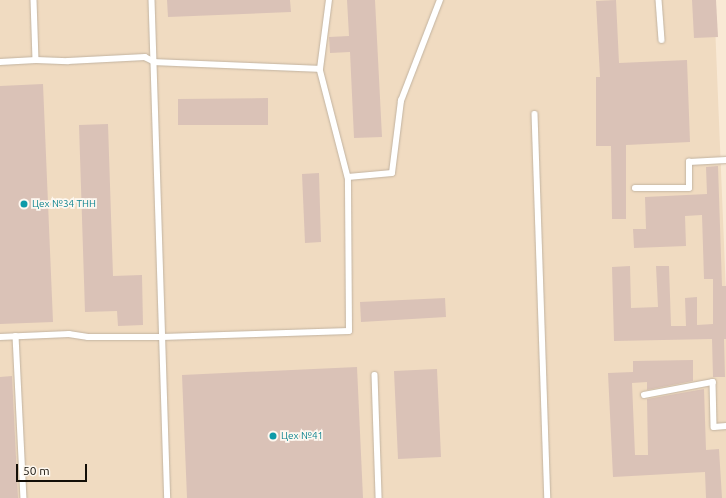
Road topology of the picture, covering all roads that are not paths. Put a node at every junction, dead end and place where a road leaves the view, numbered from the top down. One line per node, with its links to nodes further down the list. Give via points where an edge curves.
1 (34, 0): 7 (lane)
2 (152, 0): 9 (lane)
3 (329, 0): 10 (lane)
4 (440, 0): 13 (lane, via 401,101 392,173)
5 (659, 0): 6 (lane)
6 (662, 40)
7 (36, 60): 8 (lane); 9 (lane, via 145,57)
8 (0, 62)
9 (155, 62): 10 (lane); 17 (lane)
10 (320, 69): 13 (lane)
11 (535, 114): 24 (lane)
12 (726, 160): 14 (lane, via 689,162 688,188)
13 (348, 178): 17 (lane, via 349,331)
14 (635, 188)
15 (16, 336): 16 (lane); 17 (lane, via 69,334 88,337); 21 (lane)
16 (0, 337)
17 (162, 337): 22 (lane)
18 (375, 375): 23 (lane)
19 (644, 395): 20 (lane, via 713,382 714,427)
20 (726, 426)
21 (24, 498)
22 (168, 498)
23 (379, 498)
24 (548, 498)

